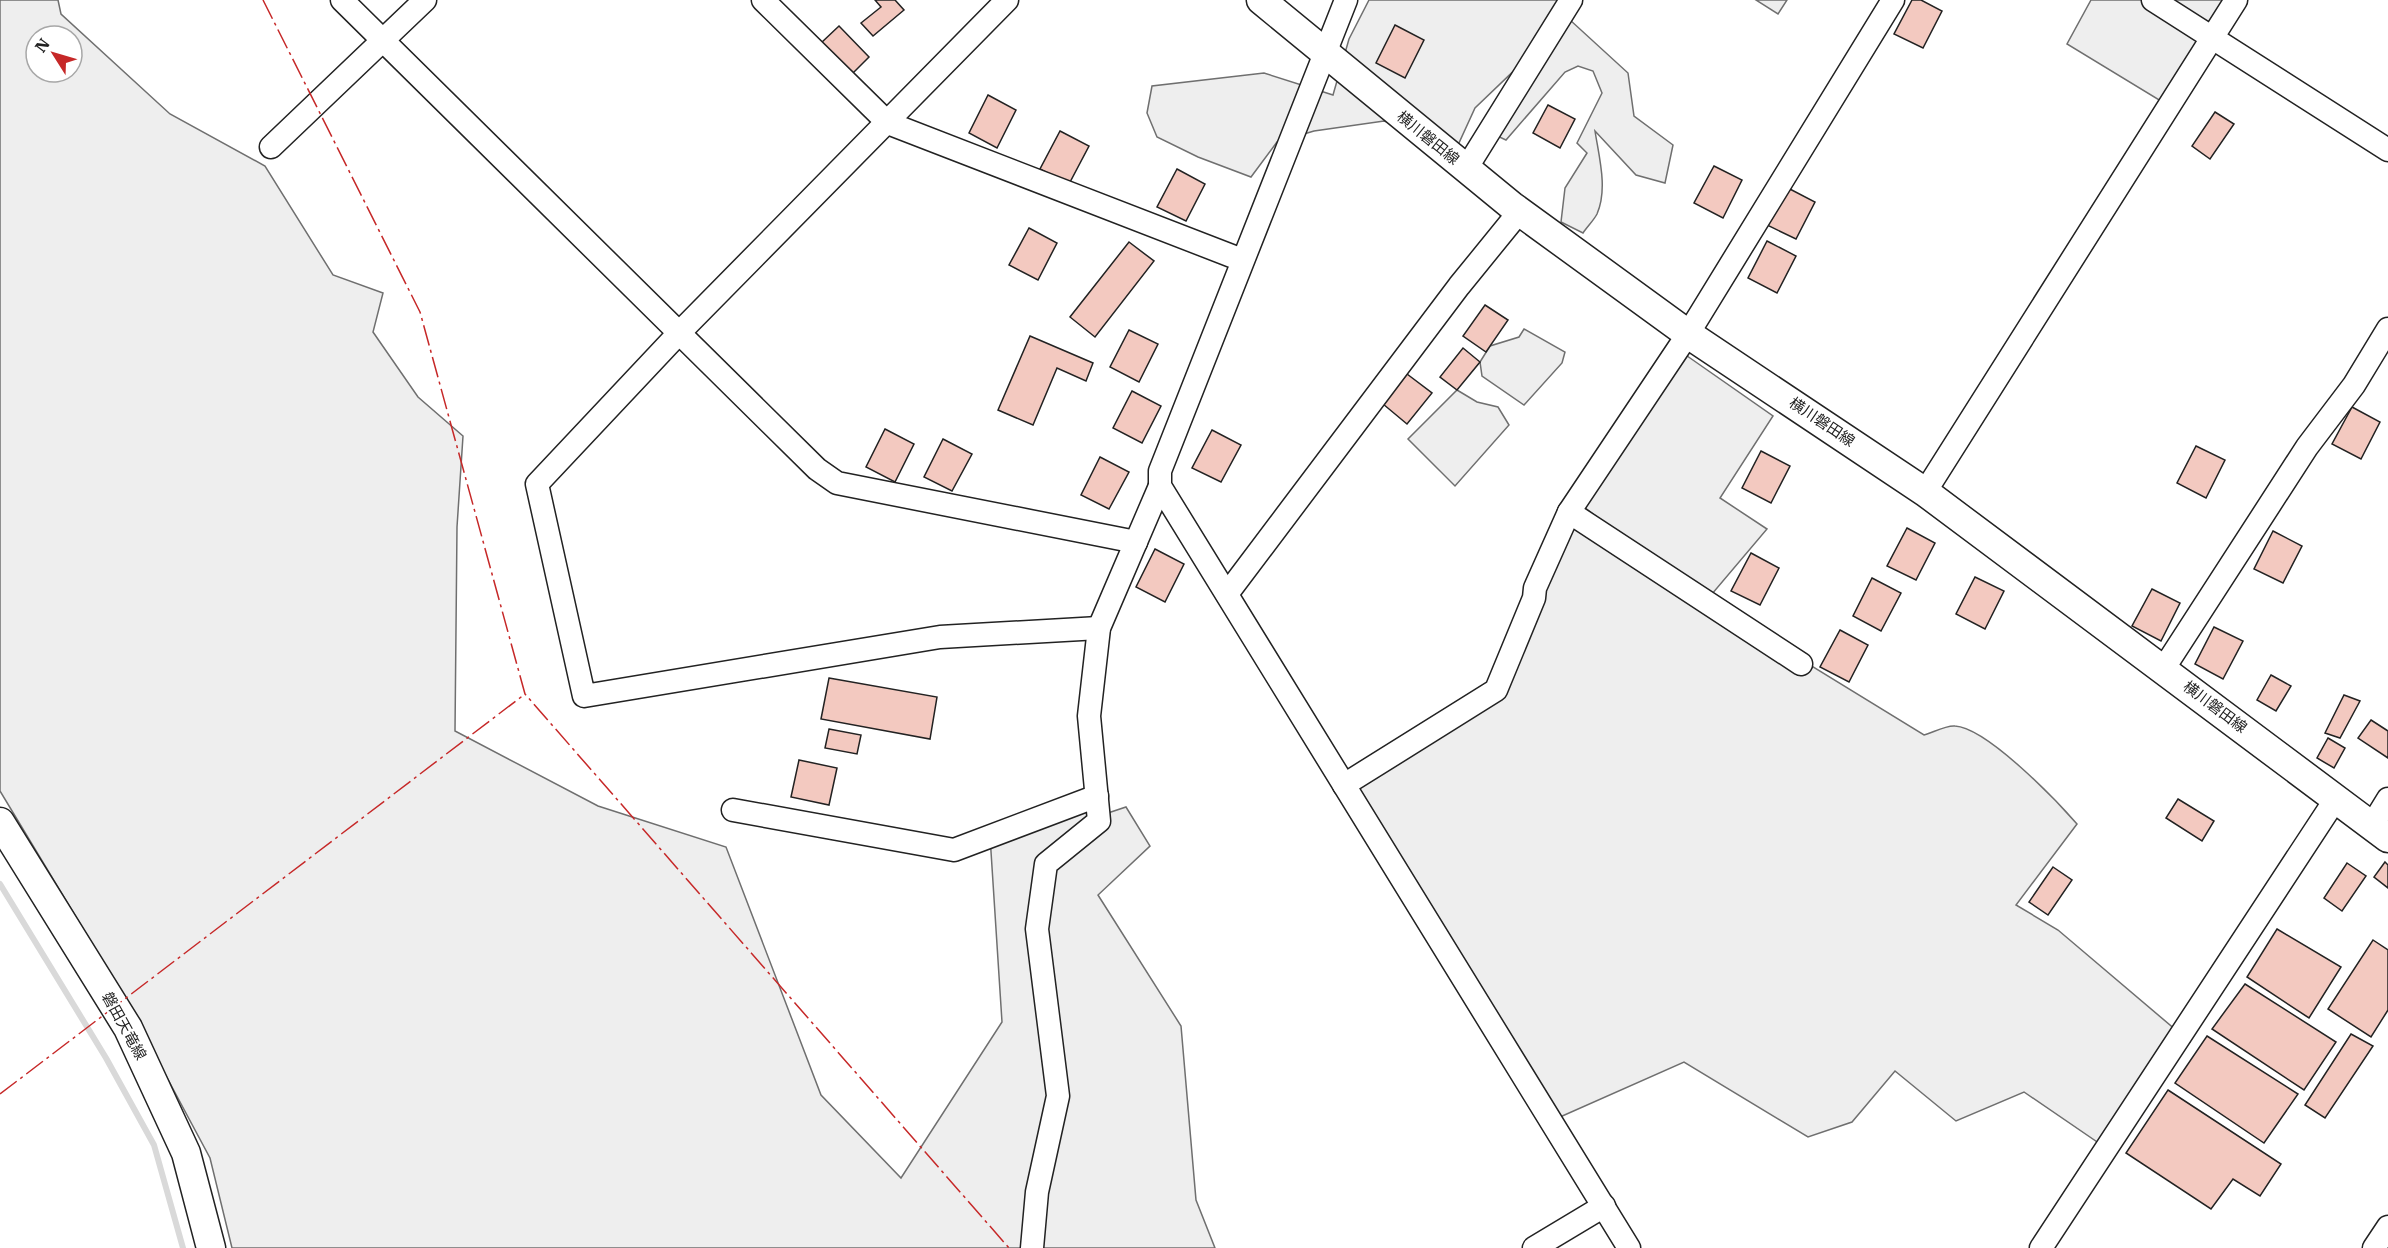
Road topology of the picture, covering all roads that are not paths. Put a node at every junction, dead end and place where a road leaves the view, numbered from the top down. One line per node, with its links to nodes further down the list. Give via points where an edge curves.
1 (342, 0): 12 (street)
2 (425, 0): 12 (street)
3 (763, 0): 14 (street)
4 (1007, 0): 14 (street)
5 (1261, 0): 13 (main road, 横川磐田線)
6 (1346, 0): 13 (street)
7 (1571, 0): 17 (street)
8 (1893, 0): 22 (street)
9 (2153, 0): 11 (street)
10 (2236, 0): 11 (street)
11 (2212, 38): 16 (street); 24 (street)
12 (384, 42): 15 (street); 21 (street)
13 (1323, 52): 17 (main road, 横川磐田線); 19 (street)
14 (888, 123): 19 (street); 21 (street)
15 (271, 147)
16 (2388, 150)
17 (1466, 169): 18 (main road, 横川磐田線)
18 (1520, 211): 22 (main road, 横川磐田線); 27 (street)
19 (1242, 260): 23 (street, via 1160,471)
20 (2388, 329): 30 (street)
21 (680, 332): 26 (street, via 817,469 837,483); 28 (street, via 537,484 584,696 940,637)
22 (1688, 334): 24 (main road, 横川磐田線); 25 (street)
23 (1160, 486): 26 (street); 27 (street)
24 (1925, 492): 30 (main road, 横川磐田線)
25 (1569, 512): 29 (street); 31 (street, via 1534,588 1534,598 1497,690)
26 (1136, 542): 28 (street)
27 (1227, 594): 31 (street)
28 (1099, 628): 32 (street, via 1089,716)
29 (1801, 664)
30 (2164, 668): 34 (main road, 横川磐田線)
31 (1344, 785): 38 (street)
32 (1097, 796): 35 (street, via 954,850); 41 (street, via 1099,821 1046,864 1038,918 1043,993 1058,1096 1037,1192)
33 (2388, 799): 37 (street)
34 (2335, 800): 37 (main road, 横川磐田線); 44 (street)
35 (733, 810)
36 (0, 822): 40 (main road, 磐田天竜線, via 128,1028 186,1153)
37 (2380, 832)
38 (1604, 1206): 42 (street); 43 (street)
39 (2388, 1227): 45 (street)
40 (211, 1248)
41 (1032, 1248)
42 (1534, 1248)
43 (1629, 1248)
44 (2041, 1248)
45 (2374, 1248)

